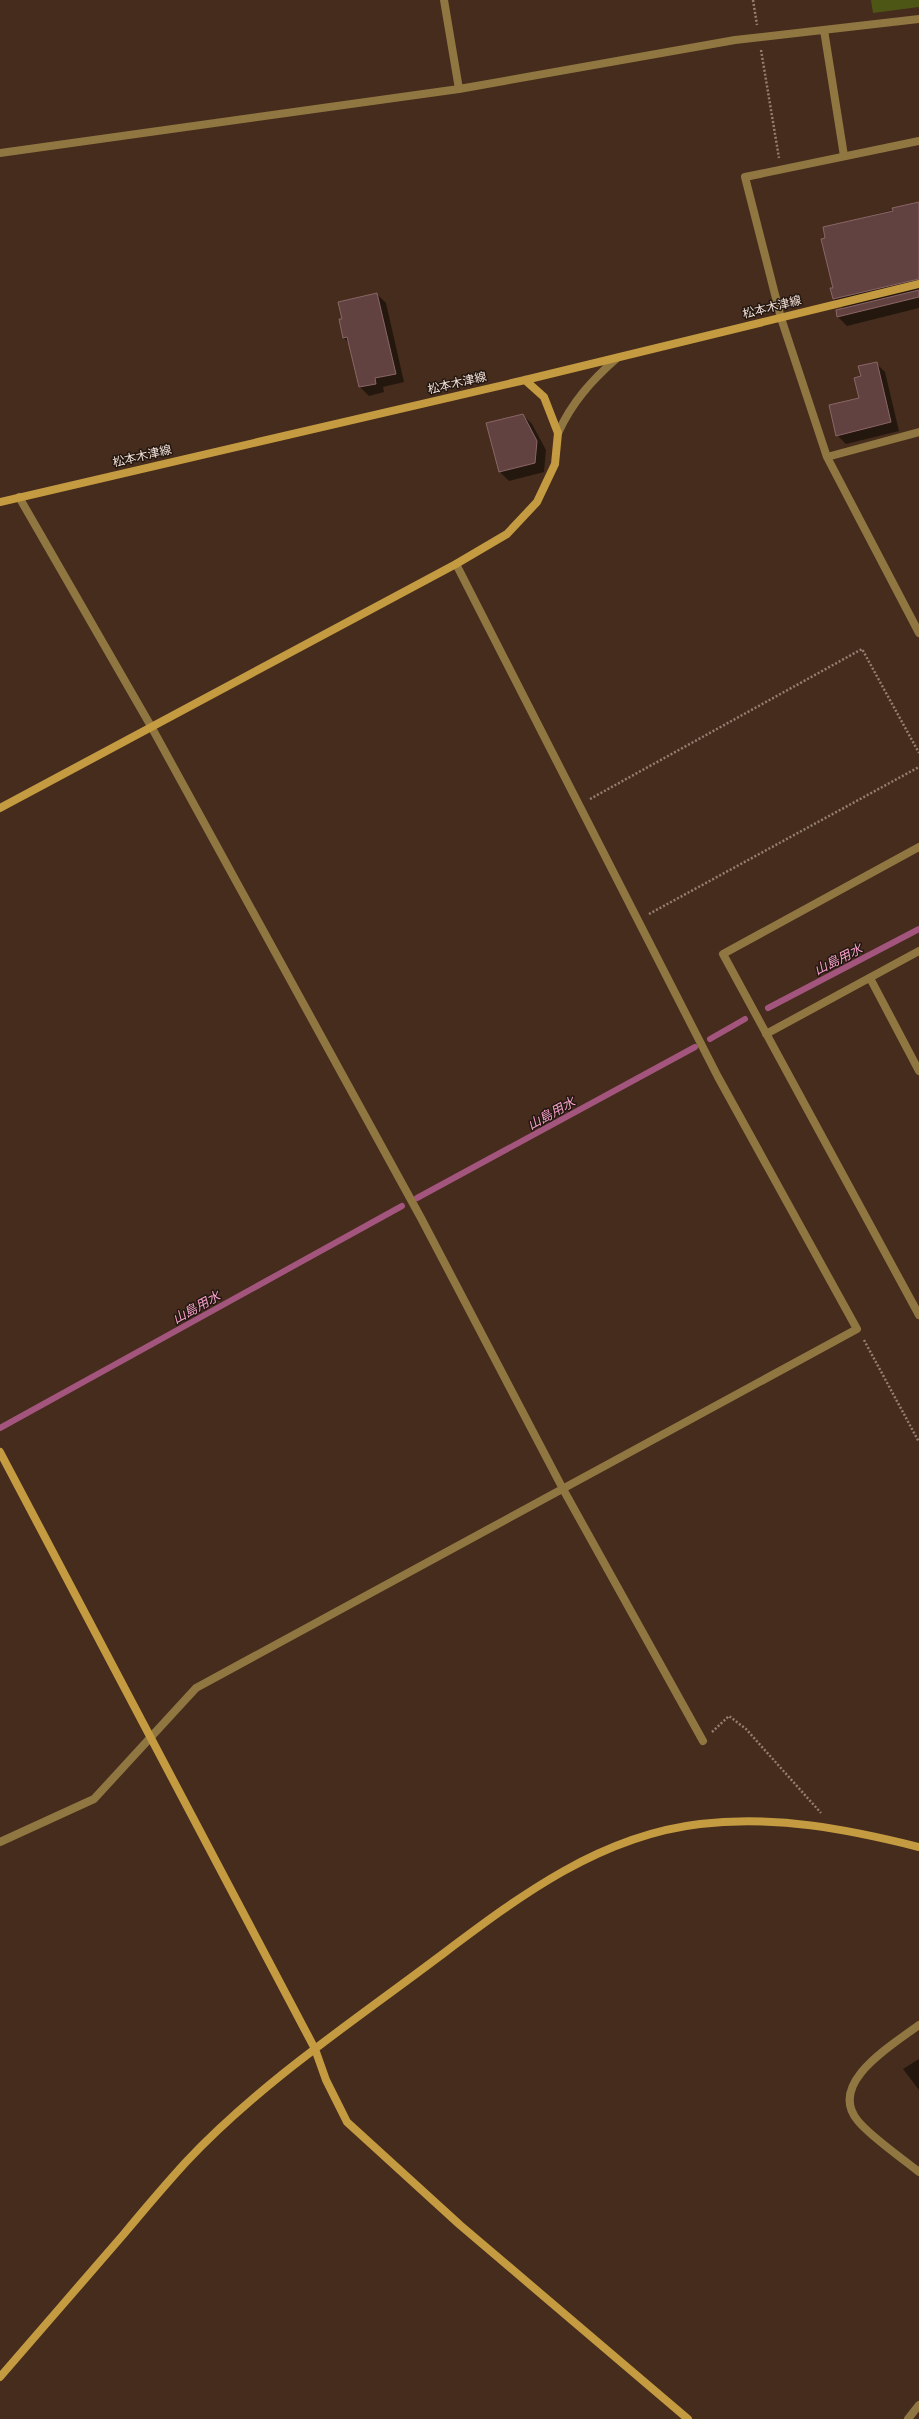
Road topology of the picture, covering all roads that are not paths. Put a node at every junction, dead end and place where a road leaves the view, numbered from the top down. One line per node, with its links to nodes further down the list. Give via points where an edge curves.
1 (444, 0): 4 (street)
2 (919, 19): 3 (street)
3 (824, 30): 4 (street, via 759,37); 7 (street)
4 (459, 89): 6 (street)
5 (919, 140): 7 (street)
6 (0, 153)
7 (844, 156): 9 (street, via 745,177)
8 (919, 284): 9 (street, 松本木津線)
9 (781, 318): 10 (street, 松本木津線); 14 (street)
10 (617, 358): 11 (street, 松本木津線); 12 (street, via 586,387 568,410)
11 (525, 380): 12 (street, via 544,397); 15 (street, 松本木津線)
12 (558, 432): 17 (street, via 555,464 538,502 507,534)
13 (919, 432): 14 (street)
14 (827, 457): 18 (street)
15 (19, 497): 16 (street, 松本木津線); 19 (street)
16 (0, 502)
17 (456, 564): 19 (street); 28 (street, via 718,1077 857,1328)
18 (919, 633)
19 (152, 728): 20 (street); 28 (street, via 421,1218)
20 (0, 808)
21 (919, 847): 24 (street, via 723,954)
22 (919, 951): 23 (street)
23 (870, 978): 24 (street); 25 (street)
24 (766, 1034): 26 (street)
25 (919, 1071)
26 (919, 1315)
27 (0, 1452): 29 (street)
28 (562, 1489): 29 (street, via 196,1688); 30 (street)
29 (150, 1737): 31 (street, via 94,1799); 34 (street)
30 (703, 1740)
31 (0, 1842)
32 (919, 1847): 34 (street, via 833,1827 757,1821 700,1824 659,1832 619,1845 546,1880 509,1904)
33 (919, 2025): 35 (street, via 866,2066 850,2090 851,2108 858,2121)
34 (315, 2049): 36 (street, via 247,2105 186,2162); 38 (street, via 326,2080 347,2122 460,2225)
35 (919, 2172)
36 (0, 2377)
37 (919, 2405): 39 (street)
38 (688, 2419)
39 (908, 2419)

